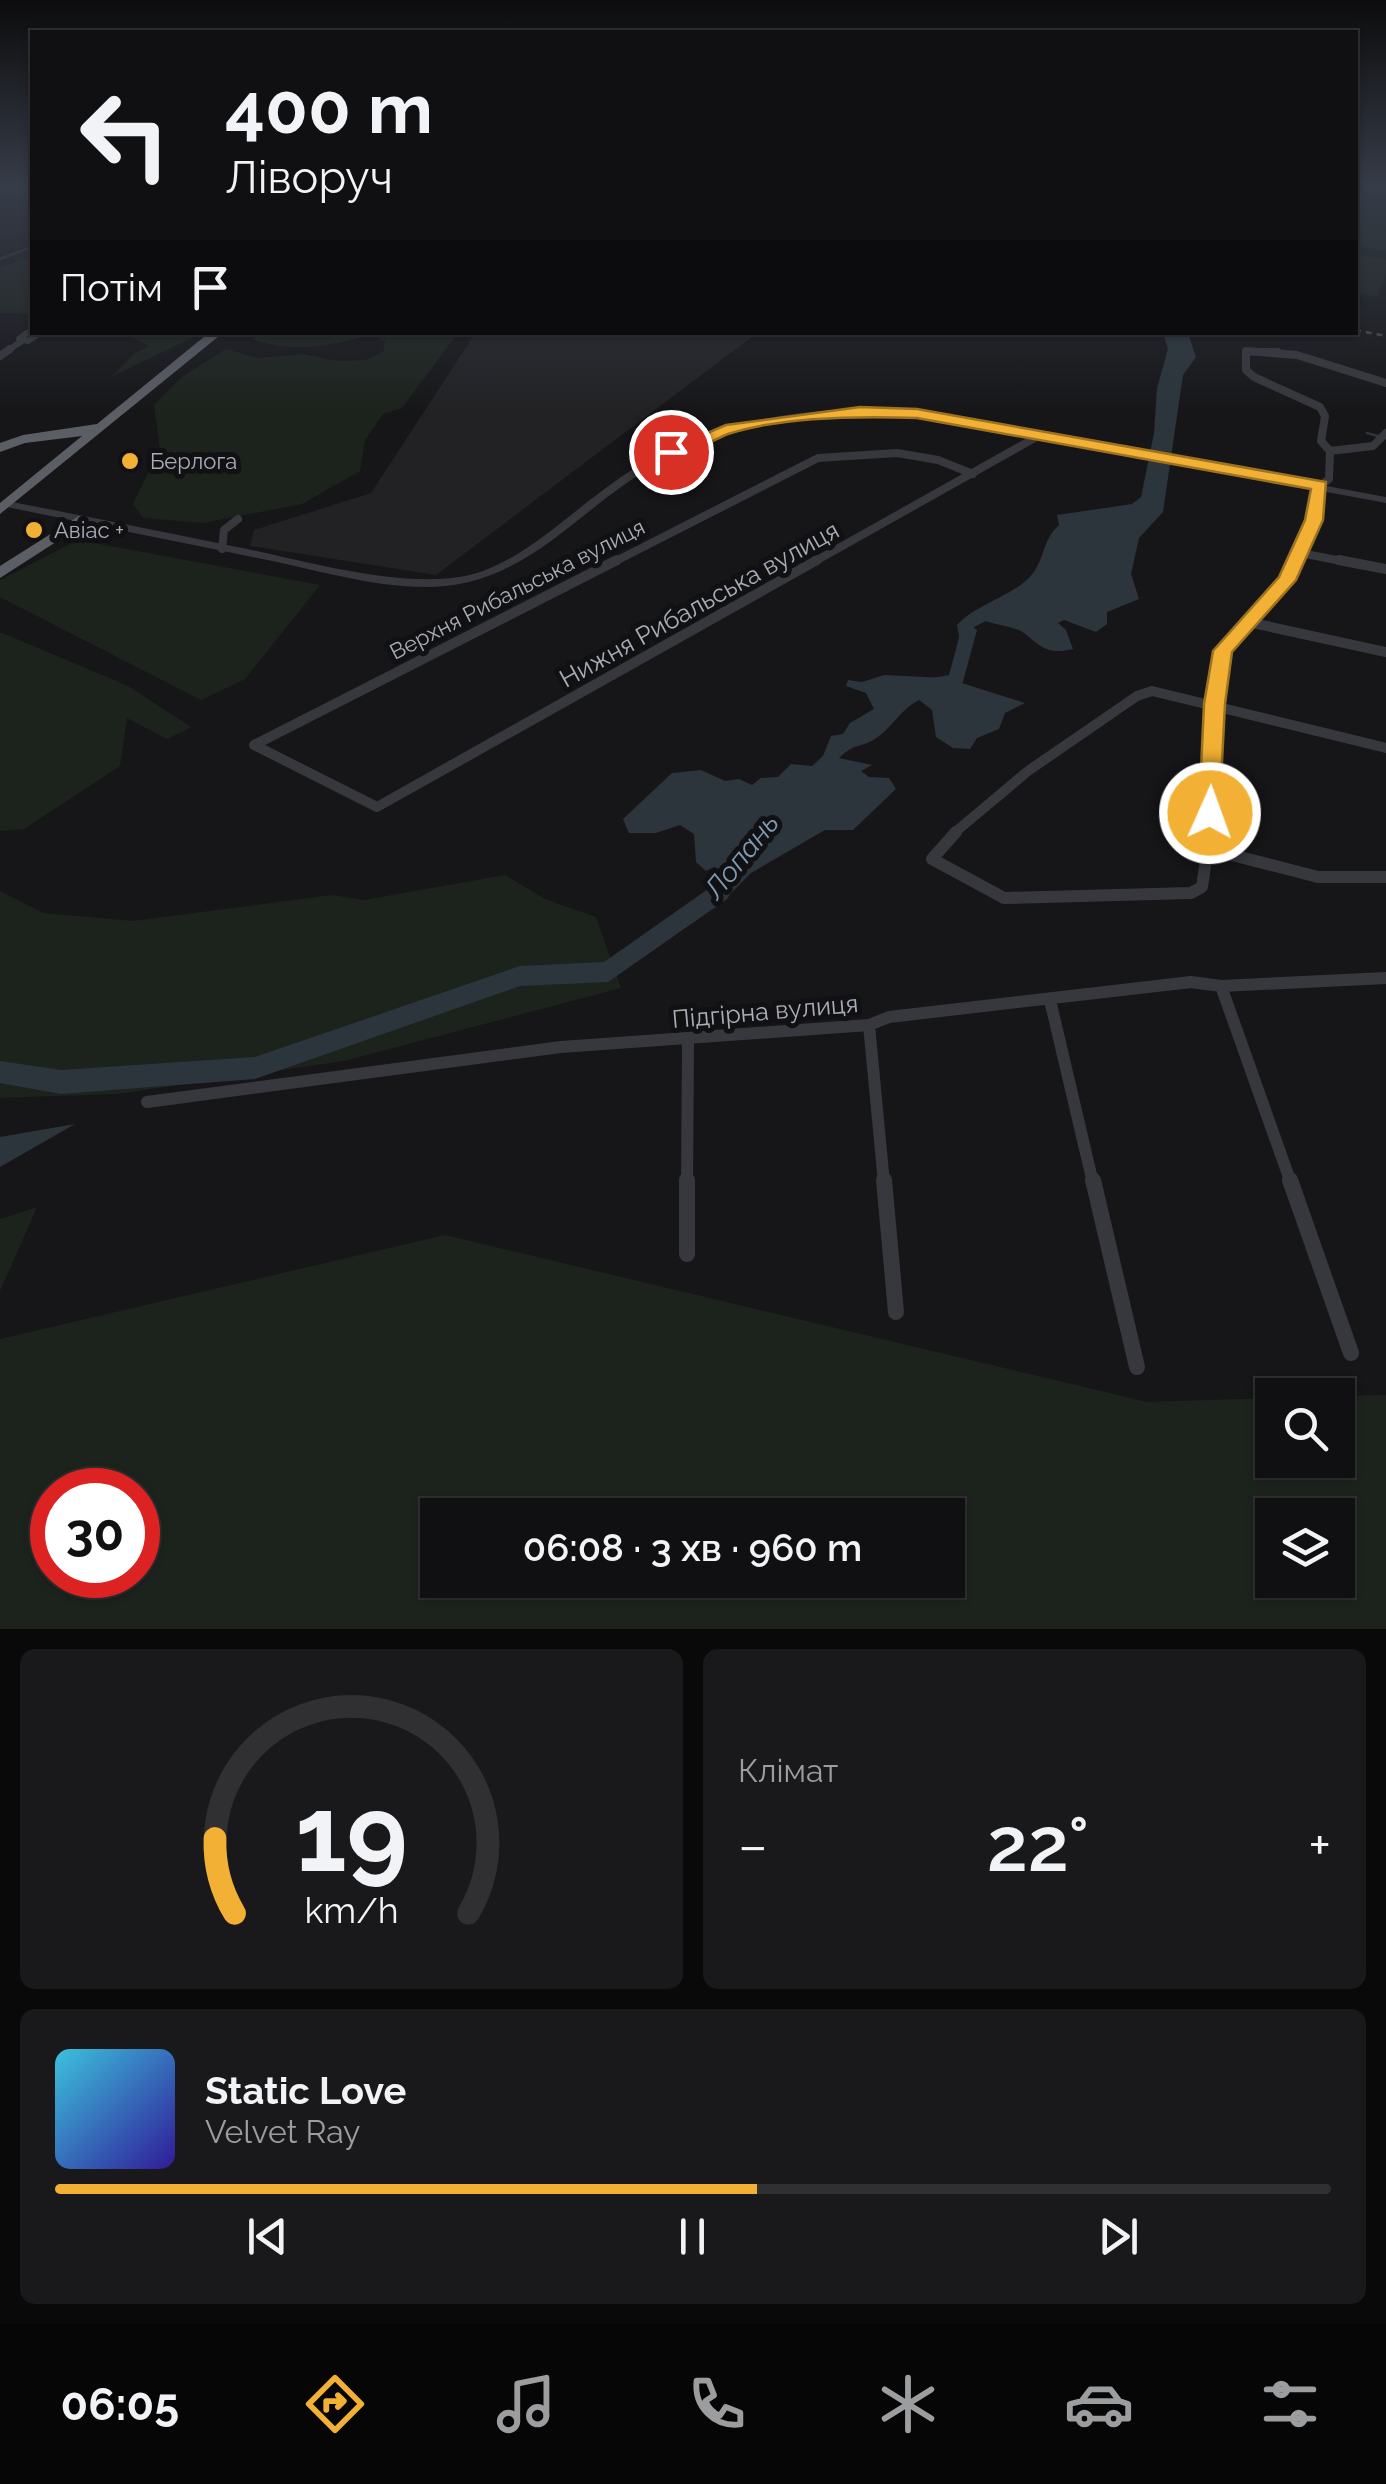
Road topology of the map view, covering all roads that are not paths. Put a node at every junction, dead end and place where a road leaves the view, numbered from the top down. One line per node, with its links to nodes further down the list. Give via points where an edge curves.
1 (214, 335): 5 (highway)
2 (22, 340): 3 (street)
3 (0, 356)
4 (1386, 384): 9 (street, via 1259,350 1244,354 1254,377 1320,408 1321,441)
5 (107, 424): 8 (highway); 13 (highway)
6 (1040, 435): 10 (street, Нижня Рибальська вулиця); 11 (street); 16 (street, via 917,413 860,411 726,430 671,452 513,561 466,580 379,579)
7 (1384, 436): 9 (street, via 1373,446)
8 (0, 448)
9 (1330, 451): 11 (street, via 1329,479)
10 (973, 474): 24 (street, Нижня Рибальська вулиця); 24 (street, Верхня Рибальська вулиця, via 950,463 893,456 818,458 254,745)
11 (1320, 486): 12 (street); 17 (street)
12 (1386, 496)
13 (3, 507): 15 (street)
14 (238, 519): 16 (street, via 224,530)
15 (79, 520): 16 (street); 19 (highway)
16 (222, 549)
17 (1300, 553): 18 (street); 20 (street, via 1287,580)
18 (1386, 570)
19 (0, 574)
20 (1248, 622): 21 (street); 22 (street, via 1222,651)
21 (1386, 652)
22 (1214, 704): 23 (street); 25 (street); 25 (street, via 1152,691 1137,696 1047,758 932,859 1004,898 1192,893 1202,888)
23 (1386, 748)
24 (377, 807)
25 (1209, 849): 26 (street, via 1298,876)
26 (1386, 878)
27 (1386, 979): 28 (street, Підгірна вулиця)
28 (1221, 986): 29 (street, Підгірна вулиця, via 1191,982); 35 (street)
29 (1050, 1000): 30 (street, Підгірна вулиця); 36 (street)
30 (868, 1025): 31 (street, Підгірна вулиця); 34 (street)
31 (688, 1041): 32 (street, Підгірна вулиця, via 435,1062); 33 (street)
32 (147, 1102)
33 (687, 1254)
34 (896, 1312)
35 (1351, 1353)
36 (1137, 1367)

